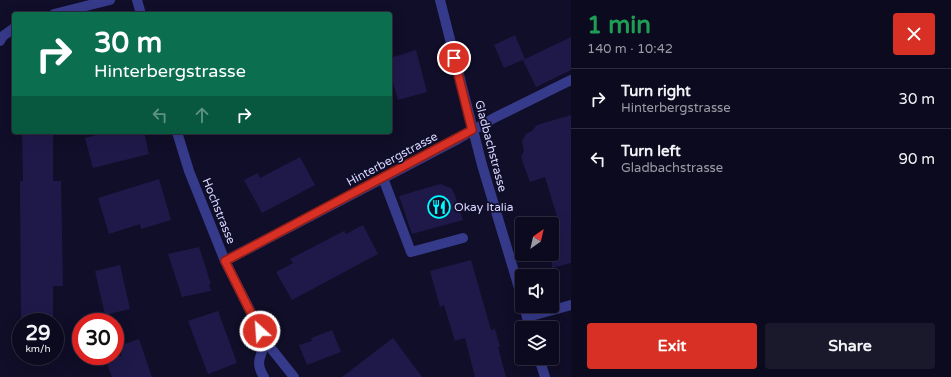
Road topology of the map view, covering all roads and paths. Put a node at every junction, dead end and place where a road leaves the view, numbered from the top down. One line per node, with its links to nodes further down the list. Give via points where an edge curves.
1 (110, 0): 4 (street)
2 (137, 0): 5 (street)
3 (440, 0): 9 (street, Gladbachstrasse)
4 (62, 12)
5 (140, 12)
6 (12, 29): 7 (street)
7 (0, 40)
8 (571, 80): 9 (street, Hinterbergstrasse)
9 (472, 130): 11 (street, Hinterbergstrasse); 14 (street, Gladbachstrasse)
10 (178, 134): 13 (street, Hochstrasse, via 189,171)
11 (383, 178): 12 (street, via 411,252); 13 (street, Hinterbergstrasse)
12 (463, 238)
13 (225, 261): 19 (street, Hochstrasse)
14 (515, 274)
15 (571, 305): 17 (street)
16 (526, 313): 17 (street)
17 (527, 317): 18 (street)
18 (528, 321)
19 (266, 342): 21 (street, via 258,362); 22 (street, Hochstrasse)
20 (541, 365): 23 (street)
21 (264, 377)
22 (294, 377)
23 (545, 377)

